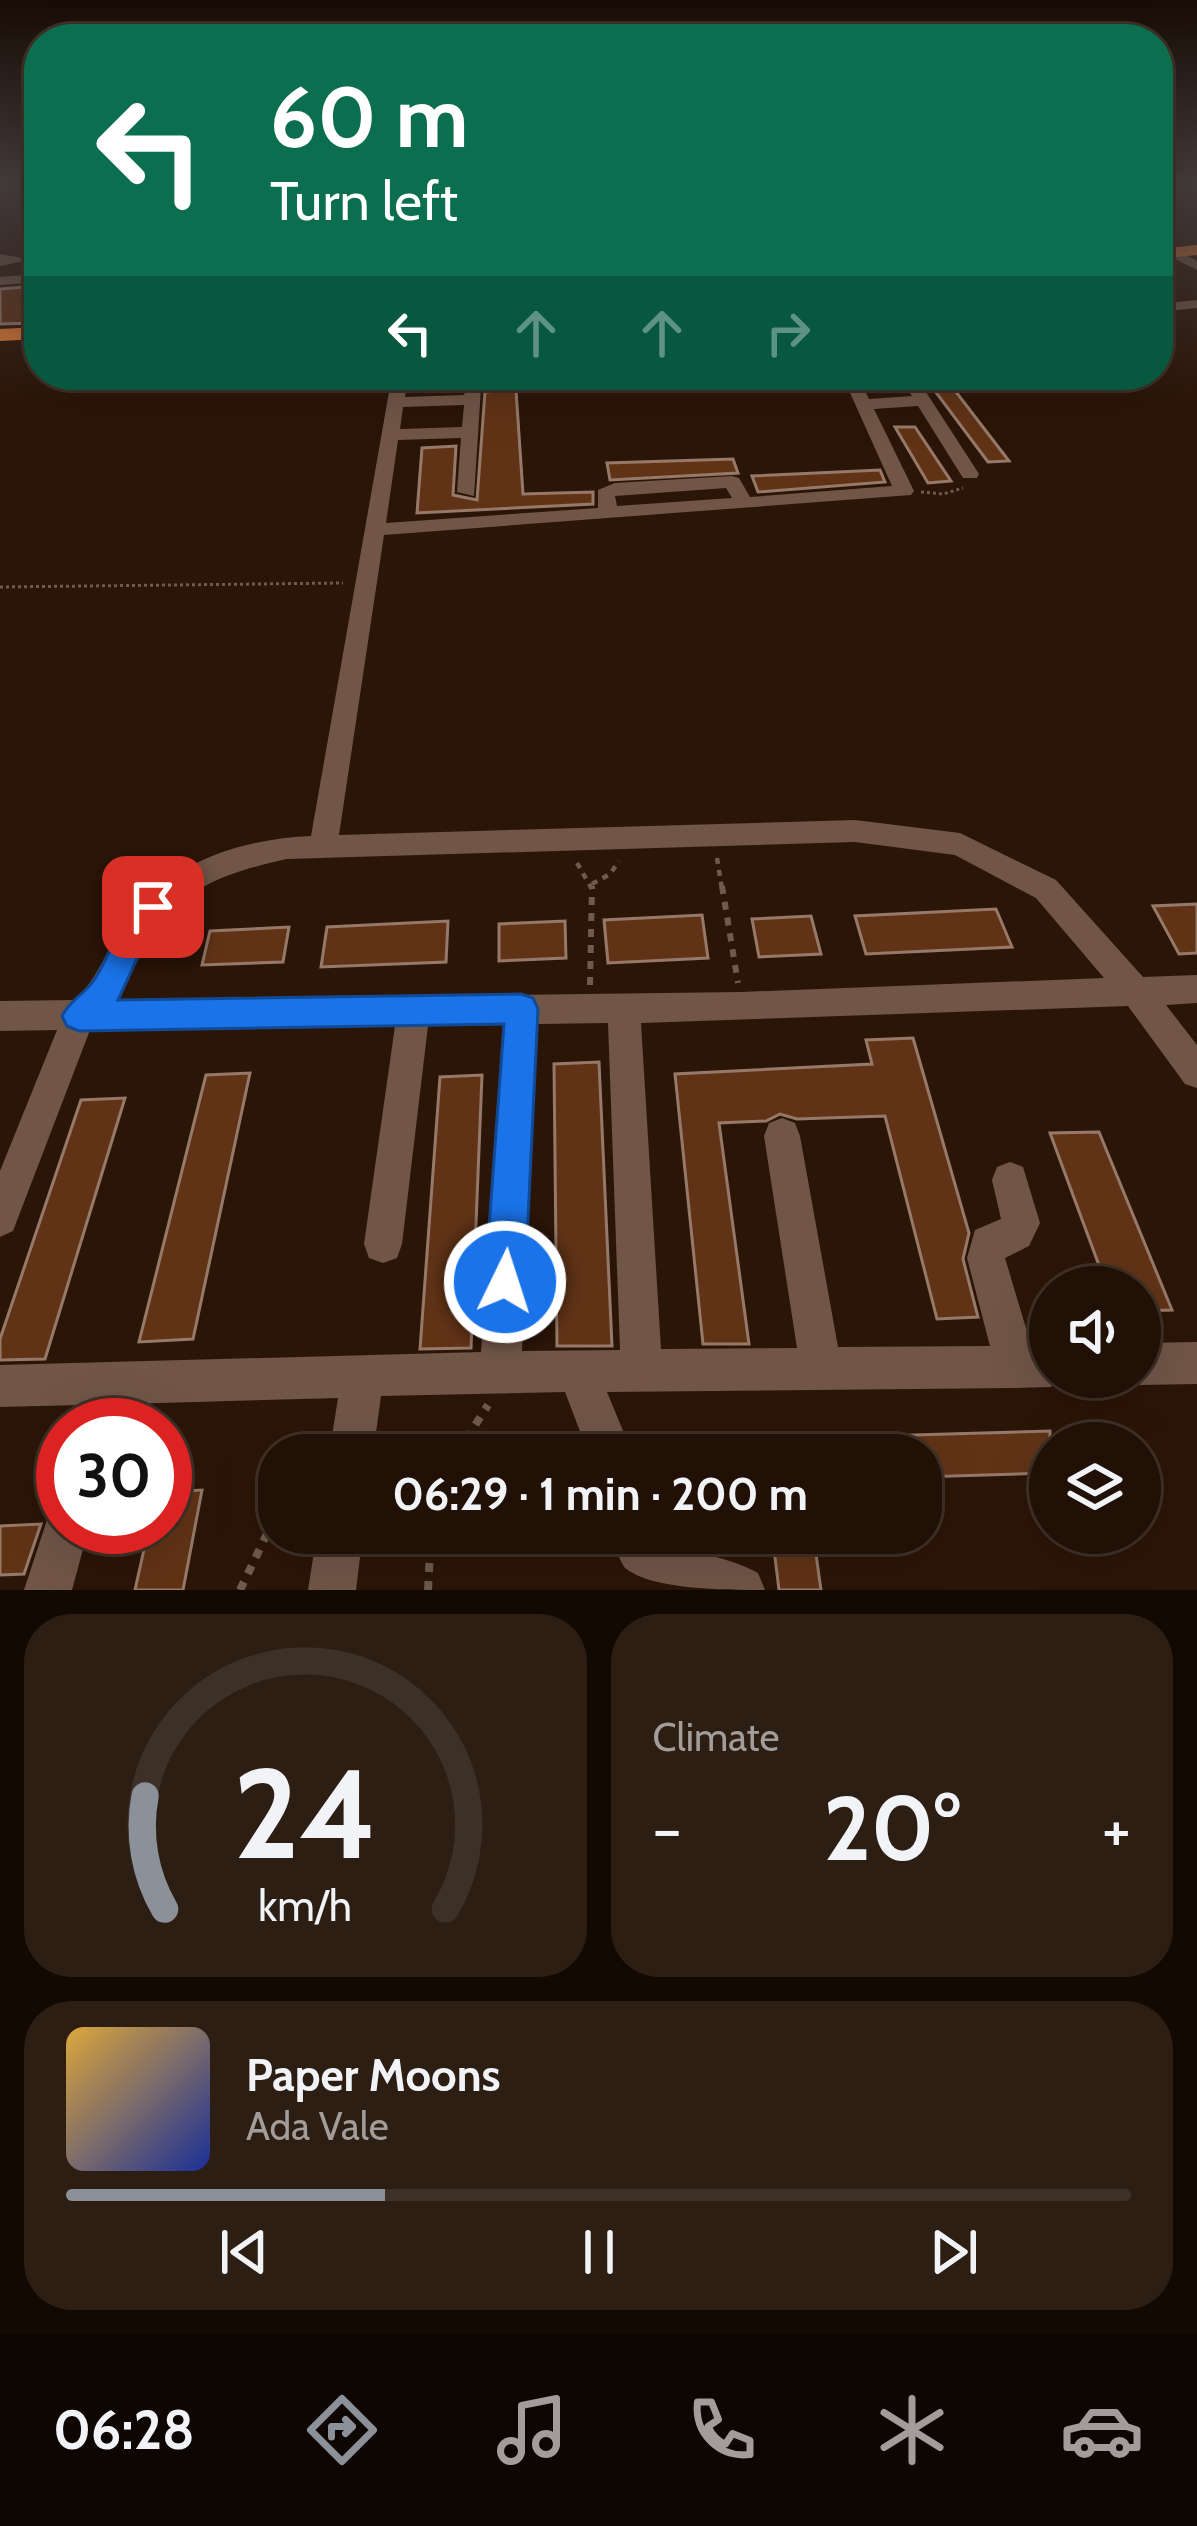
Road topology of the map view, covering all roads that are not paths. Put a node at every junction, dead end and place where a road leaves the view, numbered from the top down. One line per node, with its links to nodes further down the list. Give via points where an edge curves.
1 (398, 390): 5 (street)
2 (858, 390): 6 (street)
3 (905, 390): 6 (street)
4 (916, 390): 9 (street)
5 (396, 402): 7 (street, via 472,394); 8 (street)
6 (864, 404): 11 (street, via 905,488 893,493)
7 (470, 432): 8 (street); 10 (street)
8 (391, 435): 11 (street)
9 (970, 474)
10 (467, 492)
11 (376, 530): 12 (street)
12 (324, 844): 14 (street, via 855,831 960,844 1046,889); 19 (street, via 220,862 171,891 135,931 104,994)
13 (1197, 989): 14 (street)
14 (1138, 994): 15 (street); 20 (street)
15 (607, 1008): 16 (street); 31 (street)
16 (521, 1009): 17 (street); 30 (street)
17 (414, 1010): 19 (street); 24 (street)
18 (0, 1016): 19 (street)
19 (79, 1016): 23 (street)
20 (1197, 1072)
21 (782, 1136): 29 (street)
22 (1010, 1180): 25 (street, via 1022,1223 989,1244 986,1258)
23 (0, 1219)
24 (383, 1244)
25 (1029, 1357)
26 (1197, 1363): 27 (street)
27 (1161, 1364)
28 (1029, 1366): 29 (street)
29 (821, 1370): 31 (street)
30 (500, 1372): 32 (street); 33 (street)
31 (642, 1373): 32 (street)
32 (579, 1374): 38 (street)
33 (363, 1376): 34 (street); 37 (street)
34 (108, 1382): 35 (street); 36 (street)
35 (0, 1386)
36 (104, 1398)
37 (354, 1434)
38 (602, 1434)
39 (58, 1554): 42 (street)
40 (337, 1554): 43 (street)
41 (642, 1554): 44 (street, via 659,1573)
42 (48, 1590)
43 (332, 1590)
44 (741, 1590)

